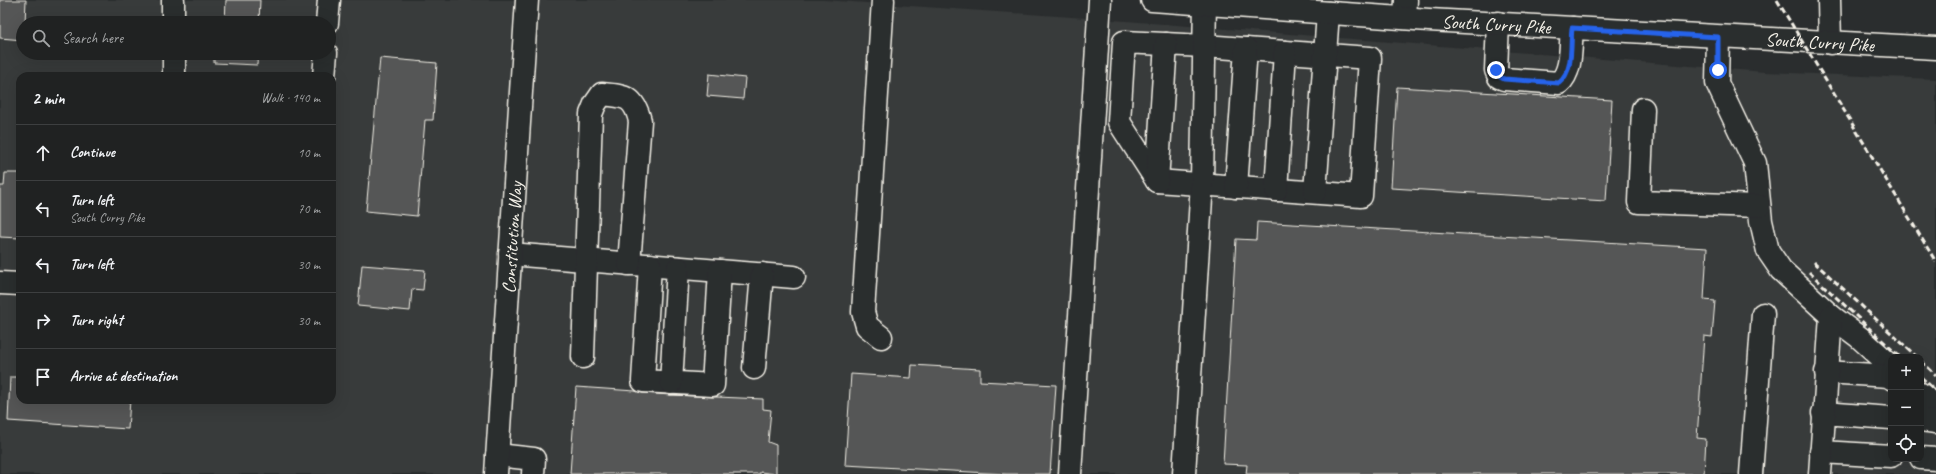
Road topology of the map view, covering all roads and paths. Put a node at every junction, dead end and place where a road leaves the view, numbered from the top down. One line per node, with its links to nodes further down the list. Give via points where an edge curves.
1 (173, 0): 11 (main road)
2 (328, 0): 12 (main road)
3 (527, 0): 34 (main road, Constitution Way)
4 (883, 0): 45 (main road, via 863,312 867,326)
5 (1100, 0): 65 (main road)
6 (1152, 0): 8 (main road, South Curry Pike)
7 (1829, 0): 16 (main road)
8 (1205, 2): 10 (main road, South Curry Pike); 18 (main road)
9 (1405, 9): 10 (main road, South Curry Pike); 13 (main road, South Curry Pike)
10 (1328, 12): 22 (main road)
11 (174, 16)
12 (327, 16)
13 (1498, 23): 14 (main road, South Curry Pike); 14 (main road, via 1496,70 1500,77 1559,83 1568,71)
14 (1572, 28): 15 (main road, South Curry Pike)
15 (1718, 37): 16 (main road, South Curry Pike); 33 (main road, via 1717,83 1755,163)
16 (1830, 43): 19 (main road, South Curry Pike)
17 (1166, 44): 18 (main road); 28 (main road); 28 (main road, via 1124,42 1123,57 1119,122)
18 (1204, 46): 20 (main road); 29 (main road)
19 (1936, 48)
20 (1246, 49): 21 (main road); 30 (main road)
21 (1286, 52): 22 (main road); 31 (main road)
22 (1325, 54): 32 (main road); 32 (main road, via 1370,58 1361,196)
23 (174, 60): 25 (main road)
24 (325, 60): 26 (main road)
25 (174, 72)
26 (324, 72)
27 (1643, 109): 33 (main road, via 1639,202)
28 (1157, 181): 29 (main road)
29 (1202, 185): 30 (main road); 66 (main road)
30 (1236, 187): 31 (main road)
31 (1276, 190): 32 (main road)
32 (1315, 192)
33 (1759, 206): 44 (main road, via 1768,251 1781,270)
34 (510, 254): 35 (main road); 63 (main road, Constitution Way)
35 (585, 260): 36 (main road); 36 (main road, via 591,114 594,104 602,94 624,96 637,108 640,121); 46 (main road)
36 (640, 264): 37 (main road); 51 (main road, via 643,381)
37 (678, 268): 38 (main road); 51 (main road)
38 (720, 271): 39 (main road); 51 (main road, via 713,385)
39 (762, 274): 40 (main road); 48 (main road)
40 (794, 277)
41 (0, 283): 42 (main road)
42 (16, 284)
43 (1763, 314): 67 (main road)
44 (1831, 316): 47 (main road); 49 (main road)
45 (881, 337)
46 (583, 357)
47 (1888, 363)
48 (754, 368)
49 (1826, 372): 50 (main road); 55 (main road)
50 (1888, 376)
51 (672, 383)
52 (1924, 397): 53 (main road)
53 (1936, 408)
54 (1924, 409): 58 (main road)
55 (1823, 413): 56 (main road); 59 (main road)
56 (1888, 418)
57 (1924, 420): 58 (main road)
58 (1936, 420)
59 (1821, 452): 60 (main road); 68 (main road)
60 (1888, 456)
61 (1924, 458): 62 (main road)
62 (1936, 459)
63 (496, 465): 64 (main road, via 534,459)
64 (533, 474)
65 (1070, 474)
66 (1184, 474)
67 (1751, 474)
68 (1820, 474)

